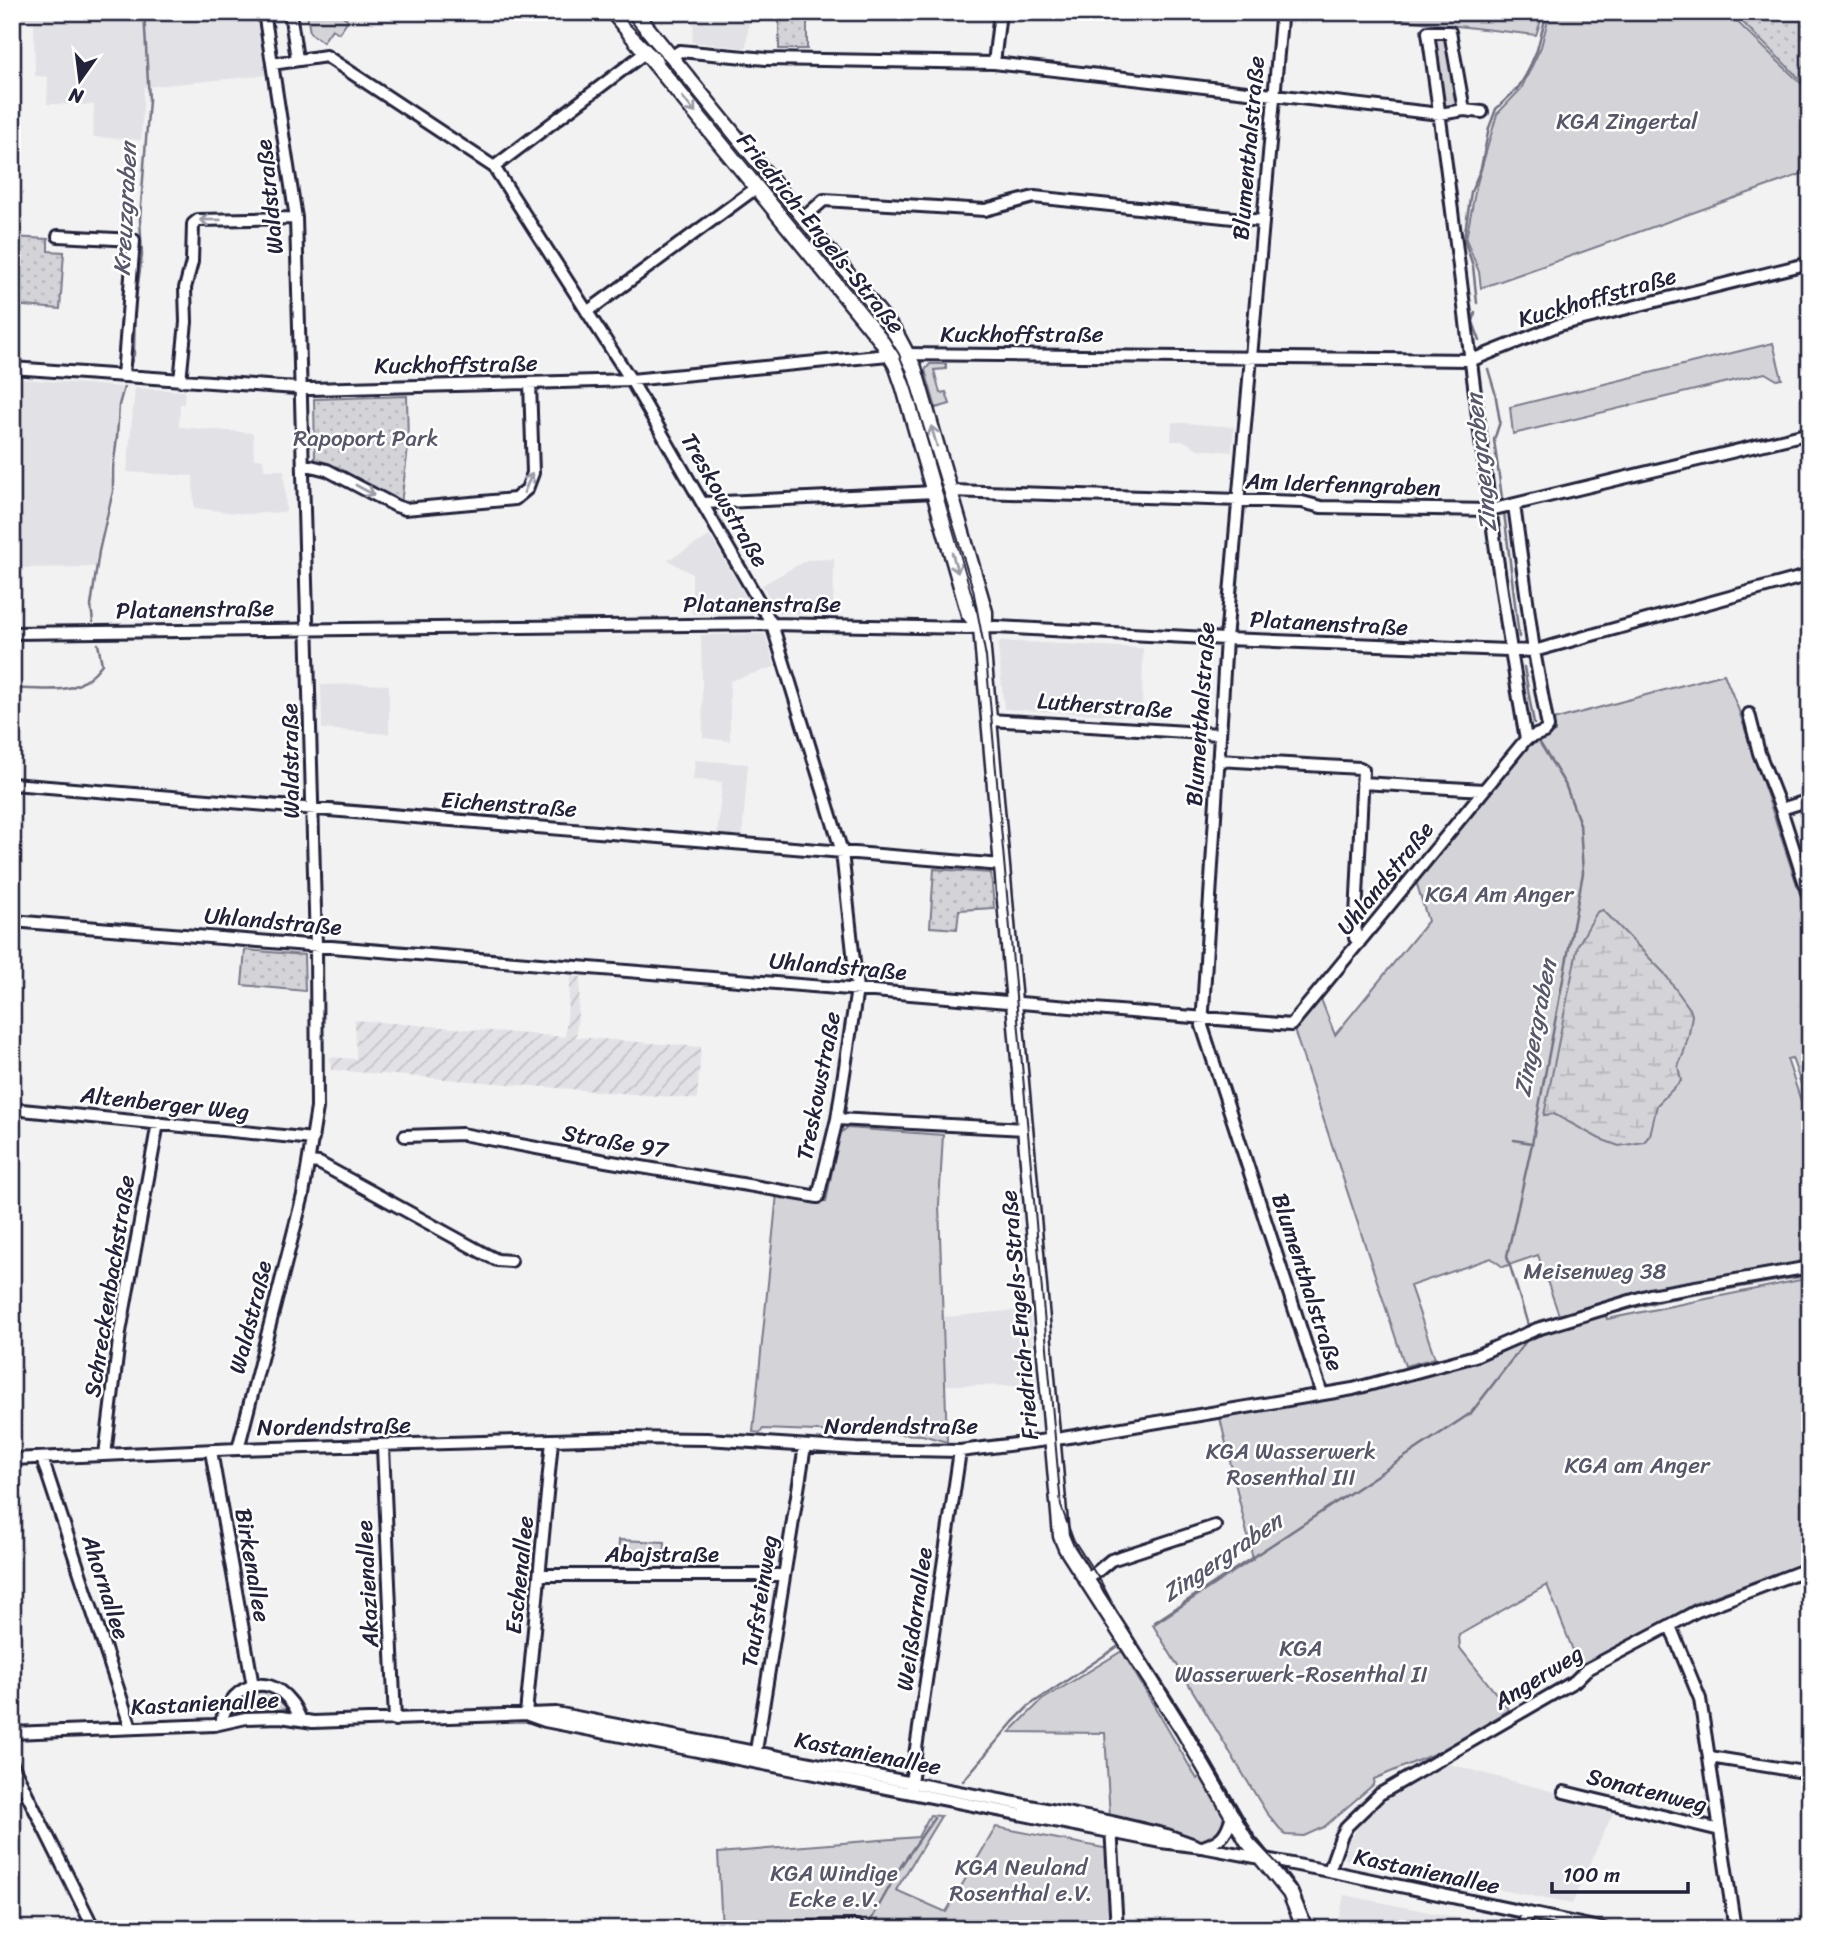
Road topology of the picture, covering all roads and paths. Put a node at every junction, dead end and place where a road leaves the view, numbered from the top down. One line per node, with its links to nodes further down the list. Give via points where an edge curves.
1 (264, 12): 11 (street, Waldstraße)
2 (290, 12): 9 (street)
3 (613, 12): 7 (main road, Friedrich-Engels-Straße)
4 (634, 12): 8 (main road, Friedrich-Engels-Straße)
5 (1000, 12): 10 (street)
6 (1281, 19): 12 (street, Blumenthalstraße)
7 (646, 52): 8 (street); 16 (street); 17 (main road, Friedrich-Engels-Straße, one-way to 17)
8 (671, 57): 10 (street, via 680,51 766,59); 19 (main road, Friedrich-Engels-Straße)
9 (297, 59): 11 (street); 16 (street, Treskowstraße, via 326,56)
10 (994, 62): 12 (street)
11 (272, 64): 18 (street, Waldstraße)
12 (1274, 96): 15 (street); 20 (street, Blumenthalstraße)
13 (1464, 110): 14 (street); 15 (street); 15 (street, via 1450,32 1428,32)
14 (1482, 112)
15 (1440, 114): 27 (street)
16 (494, 167): 23 (street, Treskowstraße)
17 (756, 188): 23 (street); 25 (main road, Friedrich-Engels-Straße)
18 (296, 218): 31 (street, one-way to 31, via 198,220 193,224); 33 (street, Waldstraße)
19 (802, 219): 20 (street, via 824,200 985,210 1034,197); 24 (main road, Friedrich-Engels-Straße)
20 (1262, 221): 26 (street, Blumenthalstraße)
21 (58, 236): 29 (street, via 134,240)
22 (1810, 263): 27 (street, Kuckhoffstraße, via 1559,326)
23 (587, 312): 30 (street, Treskowstraße)
24 (908, 354): 25 (street, Kuckhoffstraße); 26 (street, Kuckhoffstraße); 36 (main road, Friedrich-Engels-Straße, one-way to 24)
25 (891, 355): 30 (street, Kuckhoffstraße); 37 (main road, Friedrich-Engels-Straße)
26 (1250, 357): 27 (street, Kuckhoffstraße); 38 (street, Blumenthalstraße)
27 (1472, 360): 40 (street)
28 (12, 368): 29 (street, Kuckhoffstraße)
29 (123, 376): 31 (street, Kuckhoffstraße)
30 (631, 380): 32 (street, Kuckhoffstraße); 39 (street, Treskowstraße)
31 (180, 381): 33 (street, Kuckhoffstraße)
32 (530, 383): 33 (street, Kuckhoffstraße); 35 (street, one-way to 32, via 327,470 405,509 515,499 527,489 533,473)
33 (301, 388): 35 (street, Waldstraße)
34 (1810, 433): 40 (street, Am Iderfenngraben)
35 (303, 464): 44 (street, Waldstraße)
36 (950, 491): 38 (street, Am Iderfenngraben); 43 (main road, Friedrich-Engels-Straße, via 984,608)
37 (935, 492): 39 (street); 43 (main road, Friedrich-Engels-Straße, one-way to 43, via 969,614)
38 (1237, 500): 40 (street, Am Iderfenngraben, via 1321,507); 46 (street, Blumenthalstraße)
39 (703, 503): 42 (street, Treskowstraße)
40 (1503, 508): 47 (street); 48 (street)
41 (1809, 578): 47 (street)
42 (772, 624): 43 (street, Platanenstraße); 44 (street, Platanenstraße); 60 (street, Treskowstraße)
43 (981, 628): 46 (street, Platanenstraße); 50 (main road, Friedrich-Engels-Straße)
44 (308, 629): 45 (street, Platanenstraße); 59 (street, Waldstraße)
45 (12, 633)
46 (1226, 639): 48 (street, Platanenstraße); 51 (street, Blumenthalstraße)
47 (1534, 651): 48 (street); 52 (street, via 1548,727)
48 (1511, 652): 52 (street)
49 (1749, 714): 58 (street)
50 (990, 720): 51 (street, Lutherstraße); 61 (main road, Friedrich-Engels-Straße)
51 (1219, 734): 53 (street, Blumenthalstraße)
52 (1528, 738): 56 (street, Uhlandstraße)
53 (1218, 760): 54 (street, via 1360,768); 68 (street, Blumenthalstraße)
54 (1362, 783): 56 (street); 64 (street, via 1355,938)
55 (12, 784): 59 (street, Eichenstraße)
56 (1484, 790): 64 (street, Uhlandstraße)
57 (1810, 800): 58 (street)
58 (1781, 809): 62 (street)
59 (312, 810): 60 (street, Eichenstraße); 65 (street, Waldstraße)
60 (842, 852): 61 (street, Eichenstraße); 66 (street, Treskowstraße)
61 (1002, 864): 67 (main road, Friedrich-Engels-Straße)
62 (1810, 900)
63 (12, 921): 65 (street, Uhlandstraße)
64 (1359, 943): 68 (street, Uhlandstraße, via 1291,1025)
65 (316, 946): 66 (street, Uhlandstraße); 74 (street, Waldstraße)
66 (858, 989): 67 (street, Uhlandstraße); 70 (street, Treskowstraße)
67 (1014, 1002): 68 (street, Uhlandstraße); 72 (main road, Friedrich-Engels-Straße)
68 (1202, 1018): 79 (street, Blumenthalstraße)
69 (12, 1109): 71 (street, Altenberger Weg)
70 (837, 1119): 72 (street); 76 (street, Treskowstraße)
71 (158, 1124): 74 (street, Altenberger Weg); 87 (street, Schreckenbachstraße, via 120,1332)
72 (1025, 1129): 80 (main road, Friedrich-Engels-Straße)
73 (405, 1136): 76 (street, Straße 97, via 463,1134)
74 (313, 1139): 75 (street, Waldstraße)
75 (310, 1162): 77 (street, via 496,1260); 84 (street, Waldstraße)
76 (818, 1197)
77 (511, 1261)
78 (1810, 1267): 79 (street, Nordendstraße, via 1648,1295 1537,1329 1475,1356)
79 (1322, 1394): 80 (street, Nordendstraße)
80 (1053, 1439): 86 (street, Nordendstraße); 94 (main road, Friedrich-Engels-Straße, via 1061,1536)
81 (552, 1441): 82 (street, Nordendstraße, via 707,1439); 83 (street, Nordendstraße); 92 (street, Eschenallee)
82 (805, 1446): 86 (street, Nordendstraße); 93 (street, Taufsteinweg)
83 (383, 1447): 84 (street, Nordendstraße); 99 (street, Akazienallee)
84 (238, 1449): 85 (street, Nordendstraße)
85 (211, 1451): 87 (street, Nordendstraße); 96 (street, Birkenallee)
86 (960, 1451): 107 (street, Weißdornallee)
87 (105, 1455): 88 (street, Nordendstraße)
88 (42, 1458): 89 (street, Nordendstraße); 101 (street, Ahornallee)
89 (12, 1459)
90 (1215, 1526): 94 (street, via 1111,1560)
91 (1810, 1568): 95 (street, Angerweg, via 1697,1611)
92 (541, 1574): 93 (street, Abajstraße); 97 (street, Eschenallee)
93 (784, 1575): 103 (street, Taufsteinweg)
94 (1087, 1580): 109 (main road, Friedrich-Engels-Straße)
95 (1670, 1626): 104 (street, via 1700,1699); 114 (street, Angerweg, via 1587,1670 1380,1794 1347,1826)
96 (253, 1686): 98 (street, via 284,1694); 100 (street, via 230,1700)
97 (526, 1714): 99 (street, Kastanienallee); 103 (street, Kastanienallee, via 556,1713)
98 (301, 1720): 99 (street, Kastanienallee); 100 (street, Kastanienallee, via 246,1718)
99 (395, 1720)
100 (221, 1723): 101 (street, Kastanienallee)
101 (131, 1728): 102 (street, Kastanienallee)
102 (12, 1733)
103 (755, 1757): 107 (street, Kastanienallee)
104 (1710, 1757): 106 (street); 111 (street)
105 (12, 1764): 117 (street)
106 (1810, 1773)
107 (910, 1787): 110 (street, Kastanienallee)
108 (1564, 1792): 111 (street, Sonatenweg)
109 (1232, 1815): 112 (street, via 1223,1838); 113 (main road, Friedrich-Engels-Straße)
110 (1111, 1827): 112 (street, Kastanienallee, via 1161,1842); 119 (street)
111 (1720, 1830): 123 (street)
112 (1201, 1847): 113 (street, Kastanienallee)
113 (1263, 1859): 114 (street, Kastanienallee); 120 (main road, Friedrich-Engels-Straße, via 1290,1893)
114 (1329, 1871): 115 (street, Kastanienallee)
115 (1526, 1913): 121 (street); 122 (street, Kastanienallee)
116 (857, 1926): 118 (street)
117 (94, 1929)
118 (725, 1929)
119 (1117, 1929)
120 (1305, 1929)
121 (1524, 1929)
122 (1604, 1929)
123 (1735, 1929)

